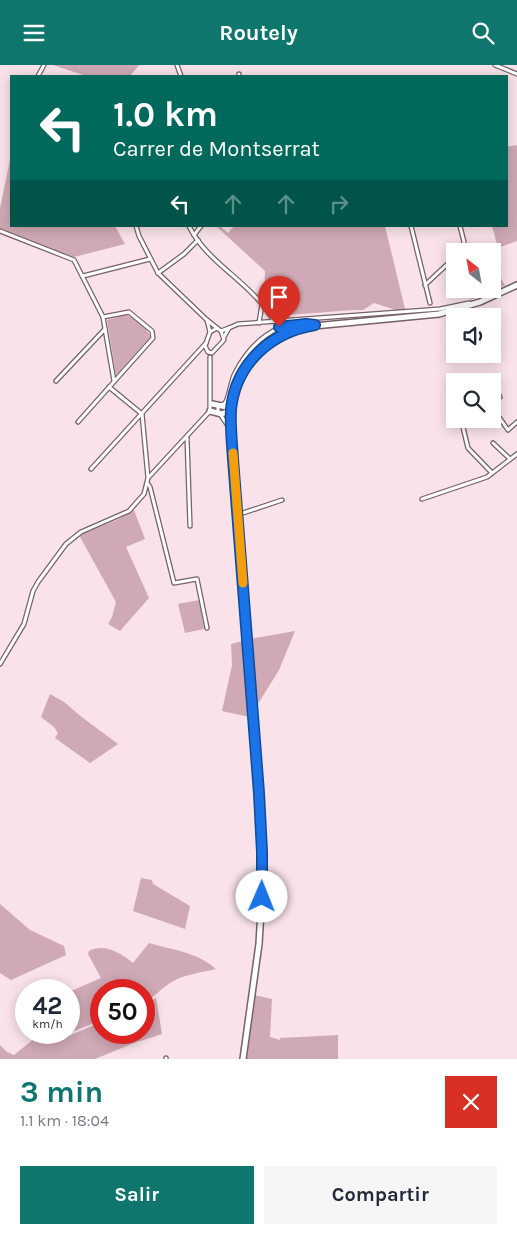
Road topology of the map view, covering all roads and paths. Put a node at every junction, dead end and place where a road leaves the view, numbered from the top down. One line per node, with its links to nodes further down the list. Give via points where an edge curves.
1 (495, 65): 2 (street)
2 (517, 75)
3 (136, 227): 12 (street)
4 (190, 227): 9 (street)
5 (200, 227): 9 (street)
6 (411, 227): 16 (street)
7 (460, 227): 11 (street)
8 (0, 231): 15 (street, via 71,258)
9 (194, 235): 10 (street)
10 (198, 240): 14 (street); 20 (street)
11 (464, 243)
12 (150, 259): 14 (street); 15 (street)
13 (446, 265): 16 (street)
14 (158, 273): 24 (street)
15 (83, 276): 23 (street)
16 (425, 285): 19 (street)
17 (517, 285): 18 (main road)
18 (480, 302): 21 (street); 27 (main road, via 439,314)
19 (430, 303): 21 (street); 22 (street)
20 (262, 304): 25 (street); 26 (street)
21 (435, 309): 22 (street)
22 (427, 310): 25 (street)
23 (104, 317): 29 (street); 38 (street, via 129,312 153,335)
24 (207, 320): 30 (street); 32 (street)
25 (275, 321): 26 (street)
26 (259, 323): 28 (street)
27 (315, 325): 40 (street, via 284,326 253,347 235,374 225,403); 42 (main road, via 283,335 259,351 241,376)
28 (230, 328): 31 (street); 33 (street)
29 (105, 329): 37 (street); 38 (street)
30 (217, 329): 31 (street); 32 (street)
31 (221, 331): 33 (street)
32 (210, 332): 34 (street)
33 (224, 337): 36 (street)
34 (206, 343): 35 (street); 36 (street)
35 (198, 351): 36 (street); 44 (street)
36 (209, 353): 41 (street)
37 (56, 381)
38 (114, 381): 39 (street)
39 (109, 387): 44 (street); 46 (street)
40 (220, 405): 41 (main road); 42 (main road); 43 (street)
41 (211, 407): 43 (main road); 50 (street)
42 (231, 410): 43 (main road); 49 (main road)
43 (220, 413): 49 (street)
44 (142, 414): 54 (street); 56 (street)
45 (501, 420): 47 (street, via 508,430)
46 (78, 422)
47 (517, 422)
48 (464, 428): 55 (street, via 468,448)
49 (232, 432): 59 (main road)
50 (187, 437): 56 (street); 60 (street)
51 (493, 443): 53 (street)
52 (517, 454): 53 (street)
53 (510, 459): 55 (street)
54 (91, 469)
55 (492, 473): 57 (street)
56 (148, 481): 61 (street, via 174,583 198,579); 62 (street, via 144,494 129,511 81,532 66,544 38,581 24,625)
57 (422, 499)
58 (282, 500): 59 (street)
59 (237, 515): 63 (main road, via 263,876 259,944)
60 (190, 526)
61 (207, 628)
62 (0, 663)
63 (243, 1059)

